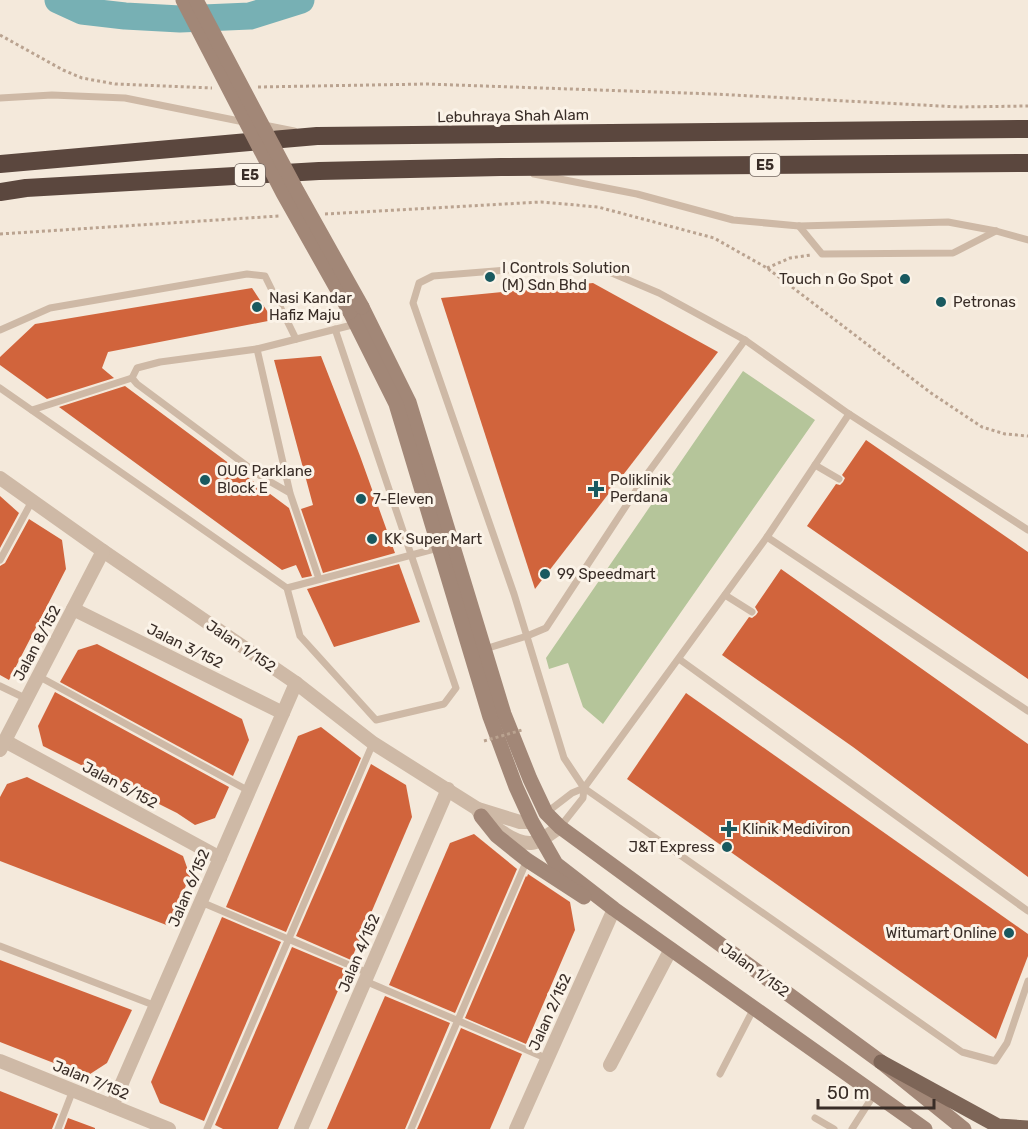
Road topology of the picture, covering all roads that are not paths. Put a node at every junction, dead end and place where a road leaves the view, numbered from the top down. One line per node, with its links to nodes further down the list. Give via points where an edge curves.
1 (183, 0): 13 (street, bridge, via 283,193)
2 (196, 0): 13 (street, bridge, via 297,191)
3 (0, 98): 5 (lane, via 125,98)
4 (1028, 129): 5 (highway, Lebuhraya Shah Alam / E5)
5 (317, 136): 6 (highway, Lebuhraya Shah Alam / E5)
6 (0, 164)
7 (1028, 164): 8 (highway, E5)
8 (501, 167): 9 (highway, E5, via 319,171); 10 (lane, via 637,194 733,220)
9 (0, 192)
10 (799, 226): 11 (lane, via 948,222); 11 (lane, via 822,254 953,253)
11 (996, 231): 12 (lane)
12 (1028, 240)
13 (356, 314): 14 (lane); 30 (street, via 410,402)
14 (336, 329): 16 (lane); 32 (lane)
15 (0, 330): 16 (lane, via 50,308 247,274 265,276)
16 (296, 339): 18 (lane)
17 (745, 340): 22 (lane); 39 (lane, via 645,477 546,628); 39 (lane, via 659,293 600,268 555,266 433,276 419,283 413,303)
18 (257, 349): 19 (lane, via 160,362 137,368); 26 (lane)
19 (132, 378): 21 (lane); 26 (lane, via 262,477)
20 (0, 388): 21 (lane)
21 (32, 410): 35 (lane)
22 (849, 414): 23 (lane); 28 (lane)
23 (815, 465): 25 (lane); 29 (lane)
24 (0, 478): 27 (street, Jalan 1/152)
25 (839, 479)
26 (290, 493): 34 (lane)
27 (32, 501): 31 (street, Jalan 1/152); 33 (lane)
28 (1028, 530)
29 (767, 537): 36 (lane); 46 (lane)
30 (446, 546): 32 (lane); 40 (street, Jalan 1/152); 55 (street, via 490,717)
31 (103, 551): 37 (street, Jalan 8/152); 43 (street, Jalan 1/152)
32 (411, 554): 34 (lane); 35 (lane, via 456,688 444,704 376,720 300,636)
33 (0, 560)
34 (319, 579): 35 (lane)
35 (287, 588)
36 (724, 595): 38 (lane); 41 (lane)
37 (73, 609): 42 (street, Jalan 8/152); 47 (street, Jalan 3/152)
38 (752, 612)
39 (527, 636): 40 (lane); 50 (lane, via 564,758)
40 (484, 649): 54 (street, Jalan 1/152, via 504,714)
41 (679, 659): 50 (lane); 62 (lane)
42 (38, 676): 45 (street, Jalan 8/152); 52 (lane)
43 (296, 683): 47 (street, Jalan 6/152); 48 (street, Jalan 1/152)
44 (0, 686): 45 (lane)
45 (27, 699): 49 (street, Jalan 8/152)
46 (1028, 711)
47 (283, 713): 52 (street, Jalan 6/152)
48 (374, 743): 51 (street, Jalan 1/152); 63 (lane)
49 (2, 745): 58 (street, Jalan 5/152)
50 (584, 788): 54 (lane); 56 (lane, via 583,798); 67 (lane, via 962,1052 995,1060 1007,1043)
51 (448, 789): 53 (street, Jalan 1/152); 66 (street, Jalan 4/152)
52 (249, 791): 58 (street, Jalan 6/152)
53 (478, 812): 55 (street); 57 (street, via 510,838 532,843); 59 (street, via 497,836)
54 (546, 813): 55 (street); 56 (street, Jalan 1/152)
55 (532, 822): 57 (street)
56 (560, 827): 57 (street); 73 (street, Jalan 1/152)
57 (542, 839): 61 (street, via 556,864)
58 (220, 858): 60 (street, Jalan 6/152)
59 (527, 860): 61 (street, via 585,898); 70 (lane)
60 (201, 902): 63 (lane); 68 (street, Jalan 6/152)
61 (614, 909): 65 (street, Jalan 1/152); 71 (street, Jalan 2/152)
62 (1028, 911)
63 (289, 939): 66 (lane); 83 (lane)
64 (0, 946): 68 (lane)
65 (671, 949): 69 (street, Jalan 1/152); 74 (street)
66 (367, 977): 70 (lane); 84 (street, Jalan 4/152)
67 (1028, 981)
68 (156, 1006): 78 (street, Jalan 6/152)
69 (754, 1008): 75 (lane); 77 (street, Jalan 1/152)
70 (458, 1020): 71 (lane); 85 (lane)
71 (548, 1059): 86 (street, Jalan 2/152)
72 (0, 1061): 76 (street, Jalan 7/152)
73 (881, 1062): 80 (main road, via 998,1126); 90 (street, Jalan 1/152)
74 (610, 1065)
75 (720, 1074)
76 (73, 1090): 78 (street, Jalan 7/152); 81 (lane)
77 (875, 1093): 88 (lane); 89 (street, Jalan 1/152)
78 (112, 1106): 82 (street, Jalan 7/152)
79 (815, 1118): 87 (lane)
80 (1028, 1128)
81 (58, 1129)
82 (169, 1129)
83 (207, 1129)
84 (301, 1129)
85 (411, 1129)
86 (516, 1129)
87 (834, 1129)
88 (852, 1129)
89 (925, 1129)
90 (964, 1129)

